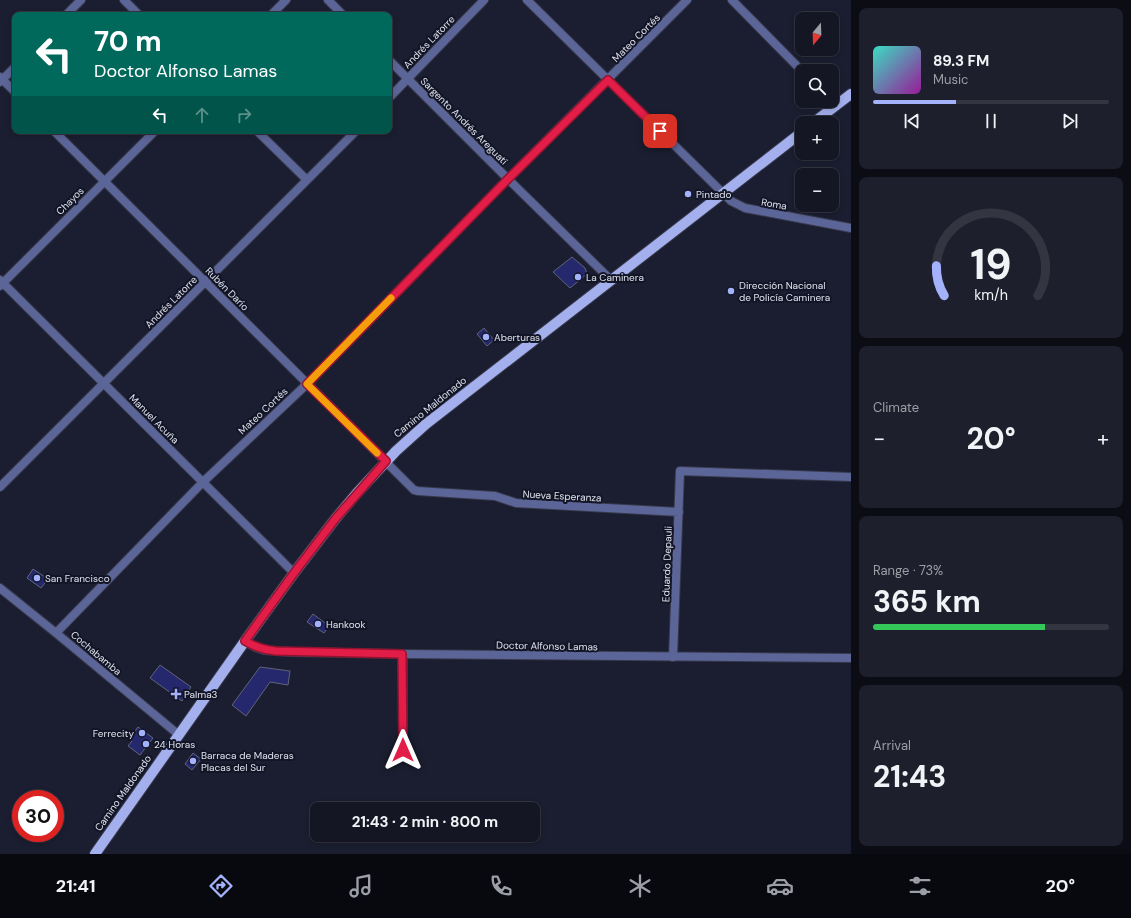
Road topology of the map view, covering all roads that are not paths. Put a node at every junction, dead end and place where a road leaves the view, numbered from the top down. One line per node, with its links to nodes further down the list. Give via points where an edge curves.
1 (81, 0): 9 (street)
2 (124, 0): 10 (street)
3 (286, 0): 11 (street)
4 (328, 0): 12 (street)
5 (484, 0): 17 (street, Andrés Latorre)
6 (527, 0): 18 (street, Roma)
7 (687, 0): 18 (street, Mateo Cortés)
8 (732, 0): 14 (street)
9 (69, 12)
10 (136, 12)
11 (274, 12)
12 (341, 12)
13 (392, 63): 17 (street, Sargento Andrés Areguatí)
14 (795, 64)
15 (12, 70): 16 (street)
16 (1, 79): 19 (street)
17 (408, 79): 21 (street, Andrés Latorre); 30 (street, Sargento Andrés Areguatí)
18 (608, 80): 30 (street, Mateo Cortés); 33 (street, Roma)
19 (12, 89)
20 (851, 94): 22 (main road)
21 (392, 95)
22 (839, 100)
23 (829, 108): 24 (main road)
24 (821, 116)
25 (57, 134): 32 (street, Rubén Darío)
26 (152, 134): 32 (street, Chayos)
27 (260, 134): 31 (street)
28 (353, 134): 31 (street, Andrés Latorre)
29 (795, 137): 33 (main road, Camino Maldonado)
30 (508, 179): 35 (street, Sargento Andrés Areguatí); 39 (street, Mateo Cortés)
31 (307, 180): 36 (street, Andrés Latorre)
32 (104, 181): 36 (street, Rubén Darío); 37 (street, Chayos)
33 (723, 193): 34 (street, Roma, via 731,202 745,208); 35 (main road, Camino Maldonado)
34 (851, 228)
35 (611, 280): 40 (main road, Camino Maldonado, via 426,424)
36 (205, 282): 38 (street, Andrés Latorre); 39 (street, Rubén Darío)
37 (1, 283): 38 (street, Manuel Acuña)
38 (104, 384): 42 (street, Manuel Acuña); 43 (street, Andrés Latorre)
39 (307, 384): 40 (street, Rubén Darío); 42 (street, Mateo Cortés)
40 (386, 461): 44 (street, Nueva Esperanza, via 410,488 418,492 495,496 516,503); 45 (main road, Camino Maldonado, via 336,518)
41 (851, 477): 44 (street, Eduardo Depauli, via 680,470)
42 (203, 482): 45 (street, Manuel Acuña); 47 (street, Mateo Cortés)
43 (0, 487)
44 (679, 512): 50 (street, Eduardo Depauli)
45 (294, 573): 48 (main road, Camino Maldonado)
46 (0, 588): 47 (street, Cochabamba)
47 (56, 633): 52 (street, Cochabamba)
48 (245, 641): 49 (street, Doctor Alfonso Lamas, via 264,650 288,652); 52 (main road, Camino Maldonado)
49 (402, 654): 50 (street, Doctor Alfonso Lamas); 53 (street)
50 (673, 657): 51 (street, Doctor Alfonso Lamas)
51 (851, 658)
52 (179, 736): 54 (main road, Camino Maldonado)
53 (403, 750)
54 (95, 854)

